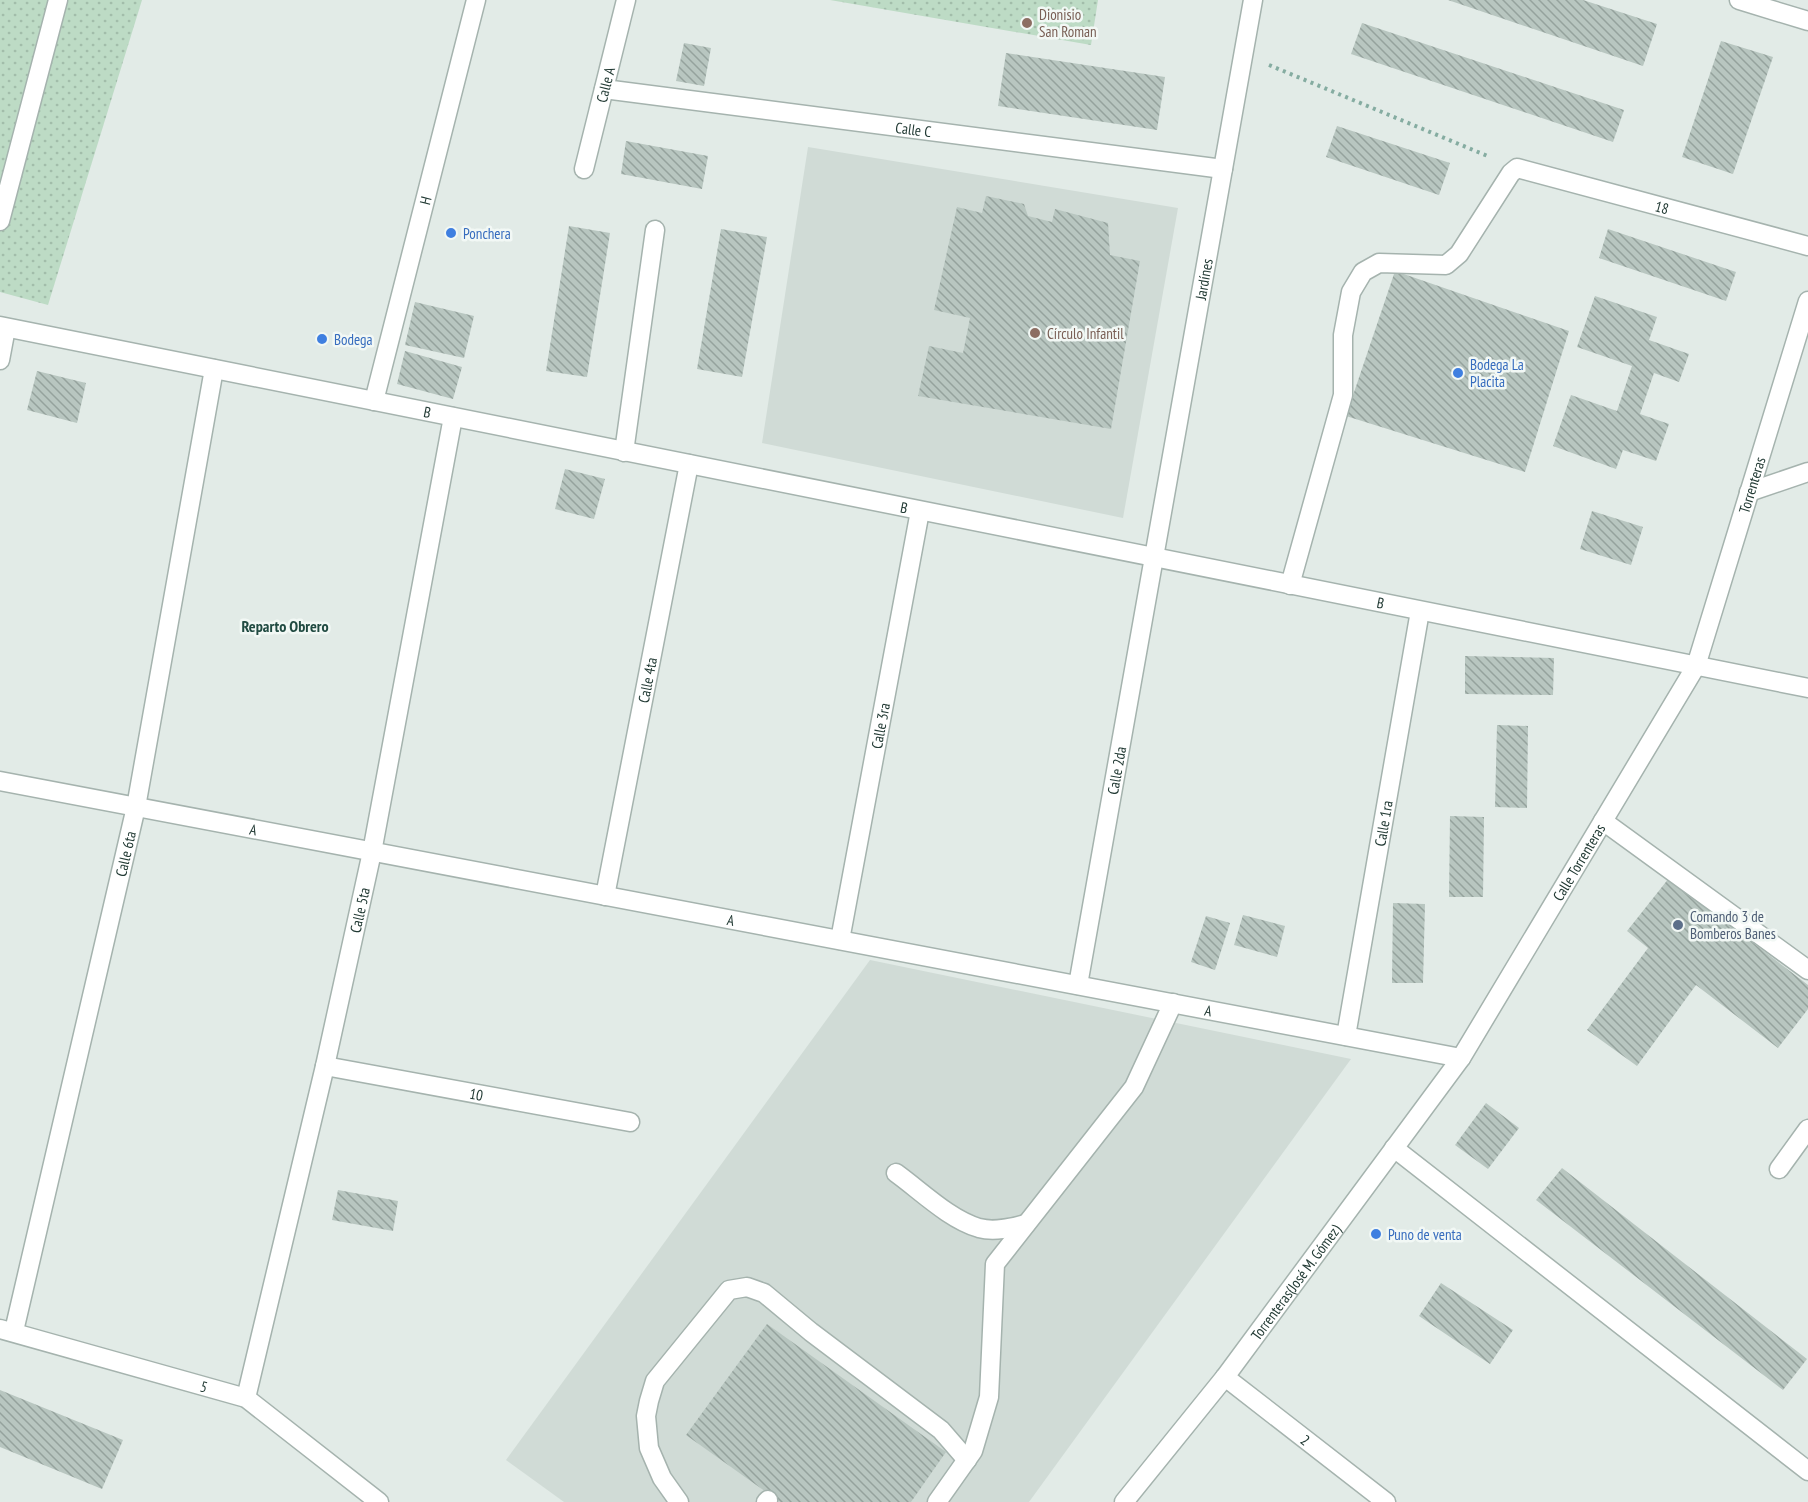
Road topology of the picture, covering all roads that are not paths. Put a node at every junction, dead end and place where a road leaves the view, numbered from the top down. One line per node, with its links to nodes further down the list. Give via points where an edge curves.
1 (58, 0): 10 (street)
2 (476, 0): 17 (street, H)
3 (626, 0): 7 (street, Calle A)
4 (1253, 0): 9 (street, Jardínes)
5 (1739, 0): 6 (street)
6 (1808, 21)
7 (604, 89): 8 (street, Calle A); 9 (street, Calle C)
8 (584, 169)
9 (1224, 169): 24 (street, Jardínes)
10 (0, 221)
11 (655, 231): 19 (street)
12 (1808, 246): 25 (street, 18, via 1517,168 1510,173 1459,254 1446,265 1379,263 1363,272 1351,292 1343,335 1343,395)
13 (1808, 301): 22 (street, Torrenteras)
14 (3, 327): 15 (street); 16 (street, B)
15 (0, 360)
16 (214, 369): 17 (street, B); 30 (street, Calle 6ta)
17 (374, 401): 18 (street, B)
18 (453, 417): 19 (street, B); 32 (street, Calle 5ta)
19 (624, 452): 20 (street, B)
20 (689, 464): 23 (street, B); 33 (street, Calle 4ta)
21 (1808, 472): 22 (street)
22 (1749, 492): 27 (street, Torrenteras)
23 (920, 511): 24 (street, B); 34 (street, Calle 3ra)
24 (1154, 558): 25 (street, B); 36 (street, Calle 2da)
25 (1290, 585): 26 (street, B)
26 (1420, 611): 27 (street, B); 38 (street, Calle 1ra)
27 (1696, 666): 28 (street, B); 31 (street, Calle Torrenteras)
28 (1808, 688)
29 (0, 781): 30 (street, A)
30 (136, 807): 32 (street, A); 47 (street, Calle 6ta)
31 (1603, 821): 35 (street); 39 (street, Calle Torrenteras)
32 (372, 852): 33 (street, A); 40 (street, Calle 5ta)
33 (605, 896): 34 (street, A)
34 (840, 940): 36 (street, A)
35 (1808, 970)
36 (1078, 985): 37 (street, A)
37 (1173, 1003): 38 (street, A); 46 (street, via 1134,1087)
38 (1346, 1036): 39 (street, A)
39 (1461, 1058): 43 (street, Torrenteras(José M. Gómez))
40 (325, 1066): 41 (street, 10); 49 (street, Calle 5ta)
41 (630, 1122)
42 (1808, 1129): 44 (street)
43 (1394, 1148): 48 (street, Torrenteras(José M. Gómez)); 51 (street)
44 (1779, 1169)
45 (896, 1173): 46 (street, via 979,1228 1003,1229)
46 (1026, 1224): 50 (street, via 995,1264 989,1397)
47 (7, 1330): 49 (street, 5)
48 (1225, 1377): 55 (street, Torrenteras(José M. Gómez)); 56 (street, 2)
49 (246, 1398): 52 (street, 5)
50 (967, 1460): 53 (street, via 941,1430 764,1293 740,1287 724,1294 655,1380 646,1416 649,1448 662,1478); 54 (street)
51 (1808, 1471)
52 (379, 1502)
53 (679, 1502)
54 (937, 1502)
55 (1124, 1502)
56 (1386, 1502)

